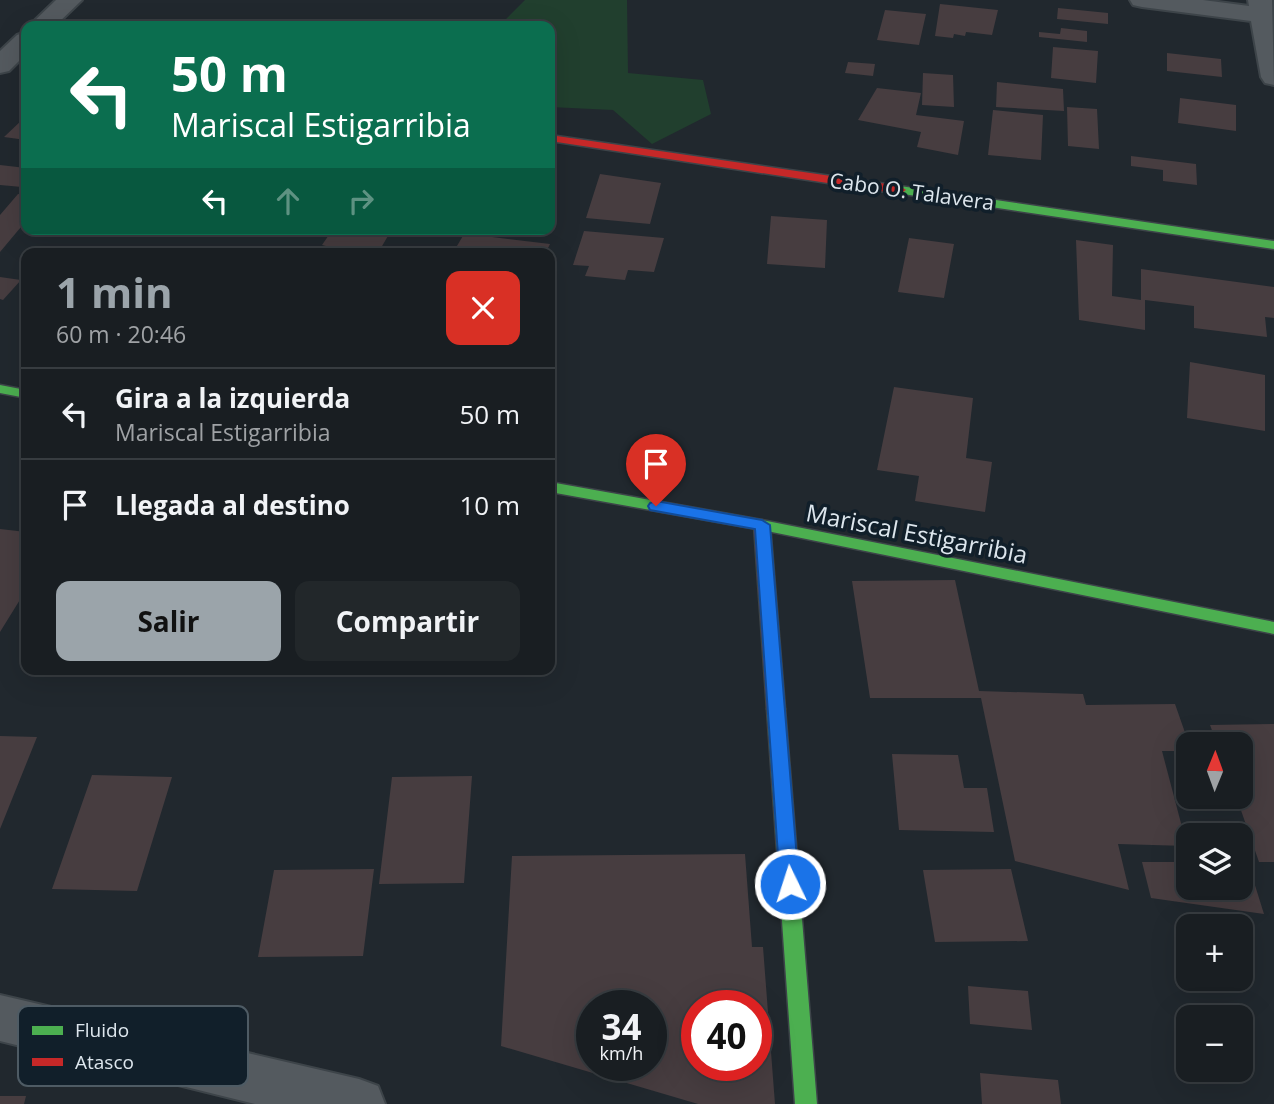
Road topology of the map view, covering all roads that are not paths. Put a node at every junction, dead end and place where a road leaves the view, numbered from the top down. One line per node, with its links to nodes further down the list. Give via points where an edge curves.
1 (70, 0): 4 (street)
2 (1142, 0): 3 (street)
3 (1266, 11): 5 (street)
4 (47, 21)
5 (1274, 77)
6 (555, 139): 7 (street, Cabo O. Talavera)
7 (1274, 245)
8 (0, 390): 9 (street)
9 (21, 393)
10 (555, 488): 11 (street, Mariscal Estigarribia)
11 (762, 525): 12 (street, Mariscal Estigarribia); 17 (street)
12 (1274, 628)
13 (0, 1018): 14 (street)
14 (18, 1022)
15 (248, 1077): 16 (street)
16 (359, 1104)
17 (806, 1104)

